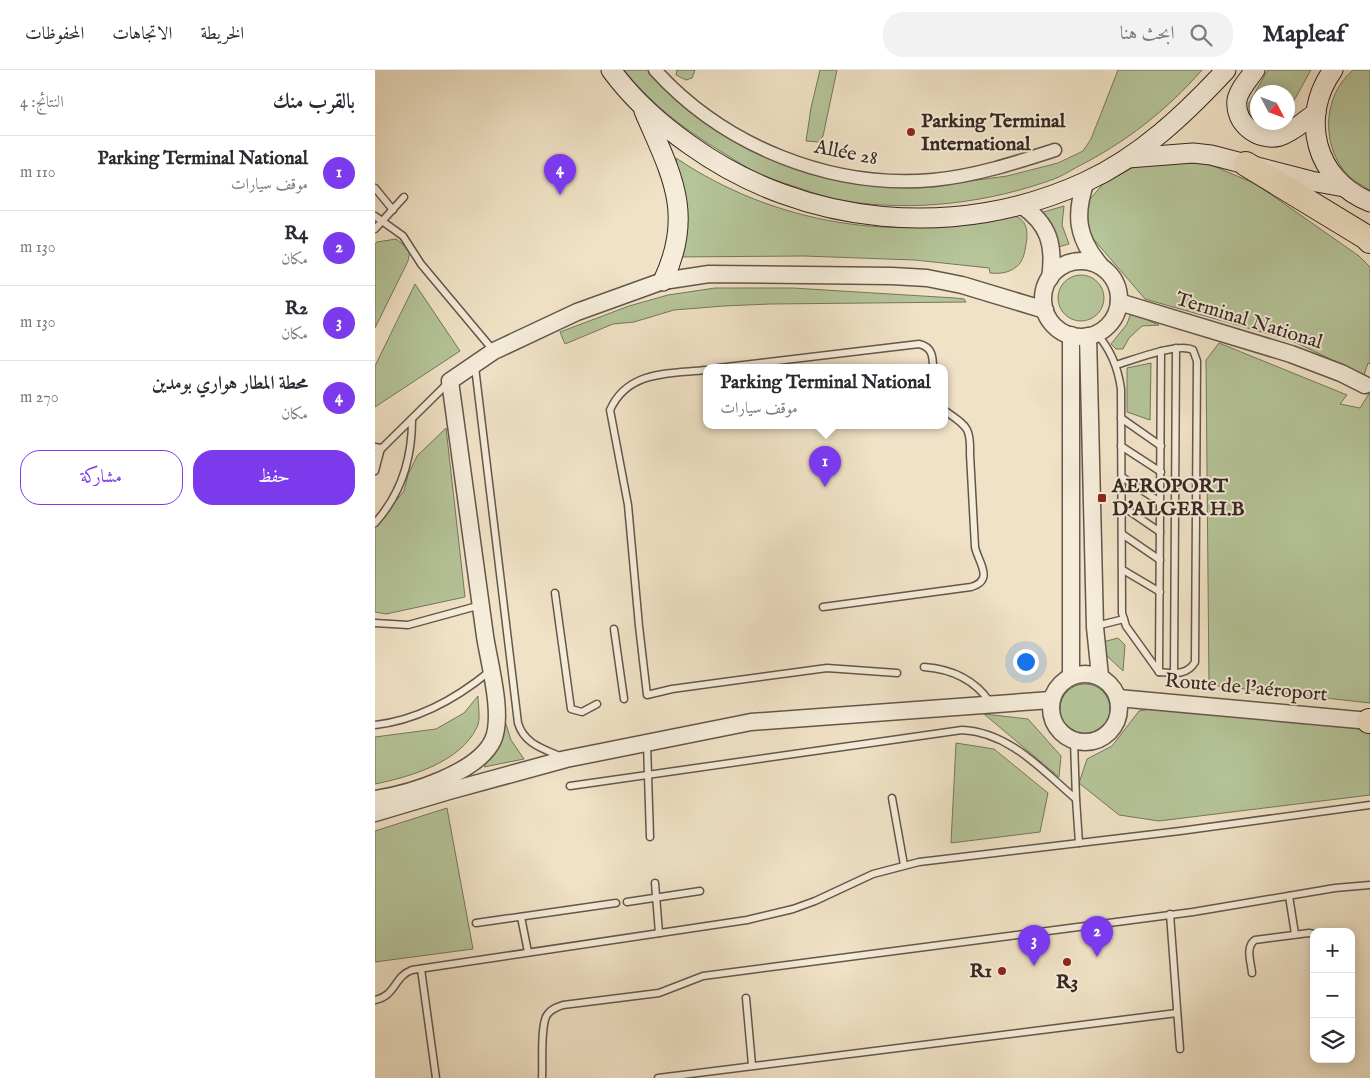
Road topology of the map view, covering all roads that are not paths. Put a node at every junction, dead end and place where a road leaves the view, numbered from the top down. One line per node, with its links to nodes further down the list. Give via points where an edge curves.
1 (611, 70): 6 (main road)
2 (655, 70): 8 (street, Allée 28, via 695,107 732,133 797,162 851,176 892,180 941,179 995,169)
3 (1226, 70): 9 (main road, via 1186,111)
4 (1255, 70): 7 (main road, via 1237,99 1240,117 1253,132 1280,136)
5 (1333, 70): 7 (main road, via 1322,89)
6 (642, 107): 16 (main road, via 701,153 743,178 819,206 900,219 981,214); 24 (main road, via 669,168 678,200 678,234)
7 (1315, 112): 12 (main road, via 1321,153)
8 (1055, 150)
9 (1128, 158): 10 (main road, via 1193,153); 11 (main road)
10 (1246, 164): 12 (main road); 21 (highway)
11 (1086, 181): 16 (main road); 22 (street, via 1079,203 1079,226 1090,254)
12 (1344, 187): 15 (main road)
13 (375, 188): 17 (lane)
14 (404, 197): 17 (lane)
15 (1370, 202)
16 (1021, 205): 23 (street, via 1039,220 1050,241)
17 (393, 210): 19 (lane)
18 (375, 216): 19 (lane)
19 (382, 221): 20 (lane); 30 (lane, via 403,236 421,264)
20 (375, 229)
21 (1370, 241)
22 (1100, 265): 23 (street, via 1089,261 1073,262 1057,269); 25 (street, via 1115,281)
23 (1050, 278): 26 (street, via 1043,299)
24 (663, 281): 26 (street, via 730,273 910,277 962,285); 30 (street, via 577,312)
25 (1119, 302): 27 (street, via 1112,321); 38 (street, Terminal National, via 1291,354)
26 (1045, 310): 28 (street, via 1055,326)
27 (1093, 335): 28 (street); 35 (lane, via 1105,343); 62 (street)
28 (1071, 336): 69 (street)
29 (1176, 348): 31 (lane); 68 (lane); 68 (lane, via 1193,350 1197,361 1196,646 1192,667 1182,673)
30 (494, 351): 32 (street)
31 (1161, 351): 35 (lane); 43 (lane)
32 (474, 363): 37 (street); 80 (lane, via 517,723 527,740)
33 (752, 364): 34 (lane, via 919,344 931,352)
34 (932, 364)
35 (1116, 365): 40 (lane, via 1121,389)
36 (703, 370): 67 (lane, via 636,381 618,396 610,410 628,506 647,695 827,668)
37 (450, 381): 41 (lane); 58 (street)
38 (1365, 385)
39 (948, 413): 59 (lane, via 965,427 971,439 975,547 984,569 983,579 971,588)
40 (1121, 418): 42 (lane); 43 (lane)
41 (412, 420): 44 (lane); 51 (lane, via 406,470 391,502)
42 (1121, 446): 47 (lane); 48 (lane)
43 (1161, 446): 47 (lane)
44 (378, 448): 45 (lane); 46 (lane)
45 (375, 455)
46 (375, 471)
47 (1161, 472): 49 (lane)
48 (1122, 477): 49 (lane); 50 (lane)
49 (1160, 502): 52 (lane)
50 (1122, 506): 52 (lane); 53 (lane)
51 (375, 524)
52 (1160, 532): 54 (lane)
53 (1123, 534): 54 (lane); 55 (lane)
54 (1160, 560): 56 (lane)
55 (1123, 570): 56 (lane); 60 (lane)
56 (1160, 592): 66 (lane)
57 (555, 593): 74 (lane, via 571,709 581,712)
58 (481, 605): 61 (lane, via 408,625); 65 (street)
59 (823, 607)
60 (1124, 619): 62 (lane); 66 (lane)
61 (375, 624)
62 (1095, 627): 70 (street)
63 (613, 629): 72 (lane)
64 (924, 667): 75 (lane, via 963,676)
65 (491, 670): 77 (lane, via 472,686 431,710); 84 (street, via 497,728 494,739 481,757 464,769 418,788)
66 (1159, 672): 68 (lane)
67 (897, 673)
68 (1174, 673)
69 (1071, 676): 70 (street, via 1085,673); 73 (street, via 1058,686)
70 (1100, 676): 71 (street, via 1111,685)
71 (1118, 698): 76 (street, Route de l'aéroport); 78 (street, via 1117,719 1105,736 1095,741)
72 (625, 699)
73 (1051, 700): 75 (street); 78 (street, via 1055,725 1066,737)
74 (597, 704)
75 (992, 704): 79 (street, via 751,722)
76 (1370, 721)
77 (375, 725)
78 (1074, 740): 85 (lane)
79 (647, 743): 80 (street); 81 (lane)
80 (566, 759): 87 (street)
81 (647, 774): 82 (lane); 85 (lane, via 951,731 973,731 994,736 1013,747); 88 (lane)
82 (569, 786)
83 (892, 798): 90 (lane)
84 (375, 799)
85 (1076, 799): 89 (lane)
86 (1370, 804): 89 (lane)
87 (375, 814)
88 (650, 837)
89 (1079, 843): 90 (lane)
90 (904, 865): 102 (lane, via 770,915)
91 (655, 883): 95 (lane)
92 (1370, 885): 94 (lane)
93 (700, 891): 95 (lane)
94 (1289, 896): 98 (lane); 103 (lane)
95 (656, 898): 96 (lane); 102 (lane)
96 (627, 902)
97 (616, 903): 99 (lane)
98 (1170, 914): 109 (lane); 113 (lane, via 703,976 659,992 563,1005 547,1014 543,1023)
99 (521, 917): 100 (lane); 104 (lane)
100 (476, 923)
101 (1310, 932): 103 (lane)
102 (659, 933): 104 (lane)
103 (1295, 934): 106 (lane, via 1259,938 1252,942 1249,949)
104 (528, 952): 105 (lane)
105 (421, 969): 108 (lane, via 406,973 390,994); 112 (lane)
106 (1252, 973)
107 (746, 998): 111 (lane)
108 (375, 1000)
109 (1177, 1013): 110 (lane); 111 (lane)
110 (1180, 1049)
111 (752, 1065): 114 (lane)
112 (436, 1078)
113 (542, 1078)
114 (658, 1078)

